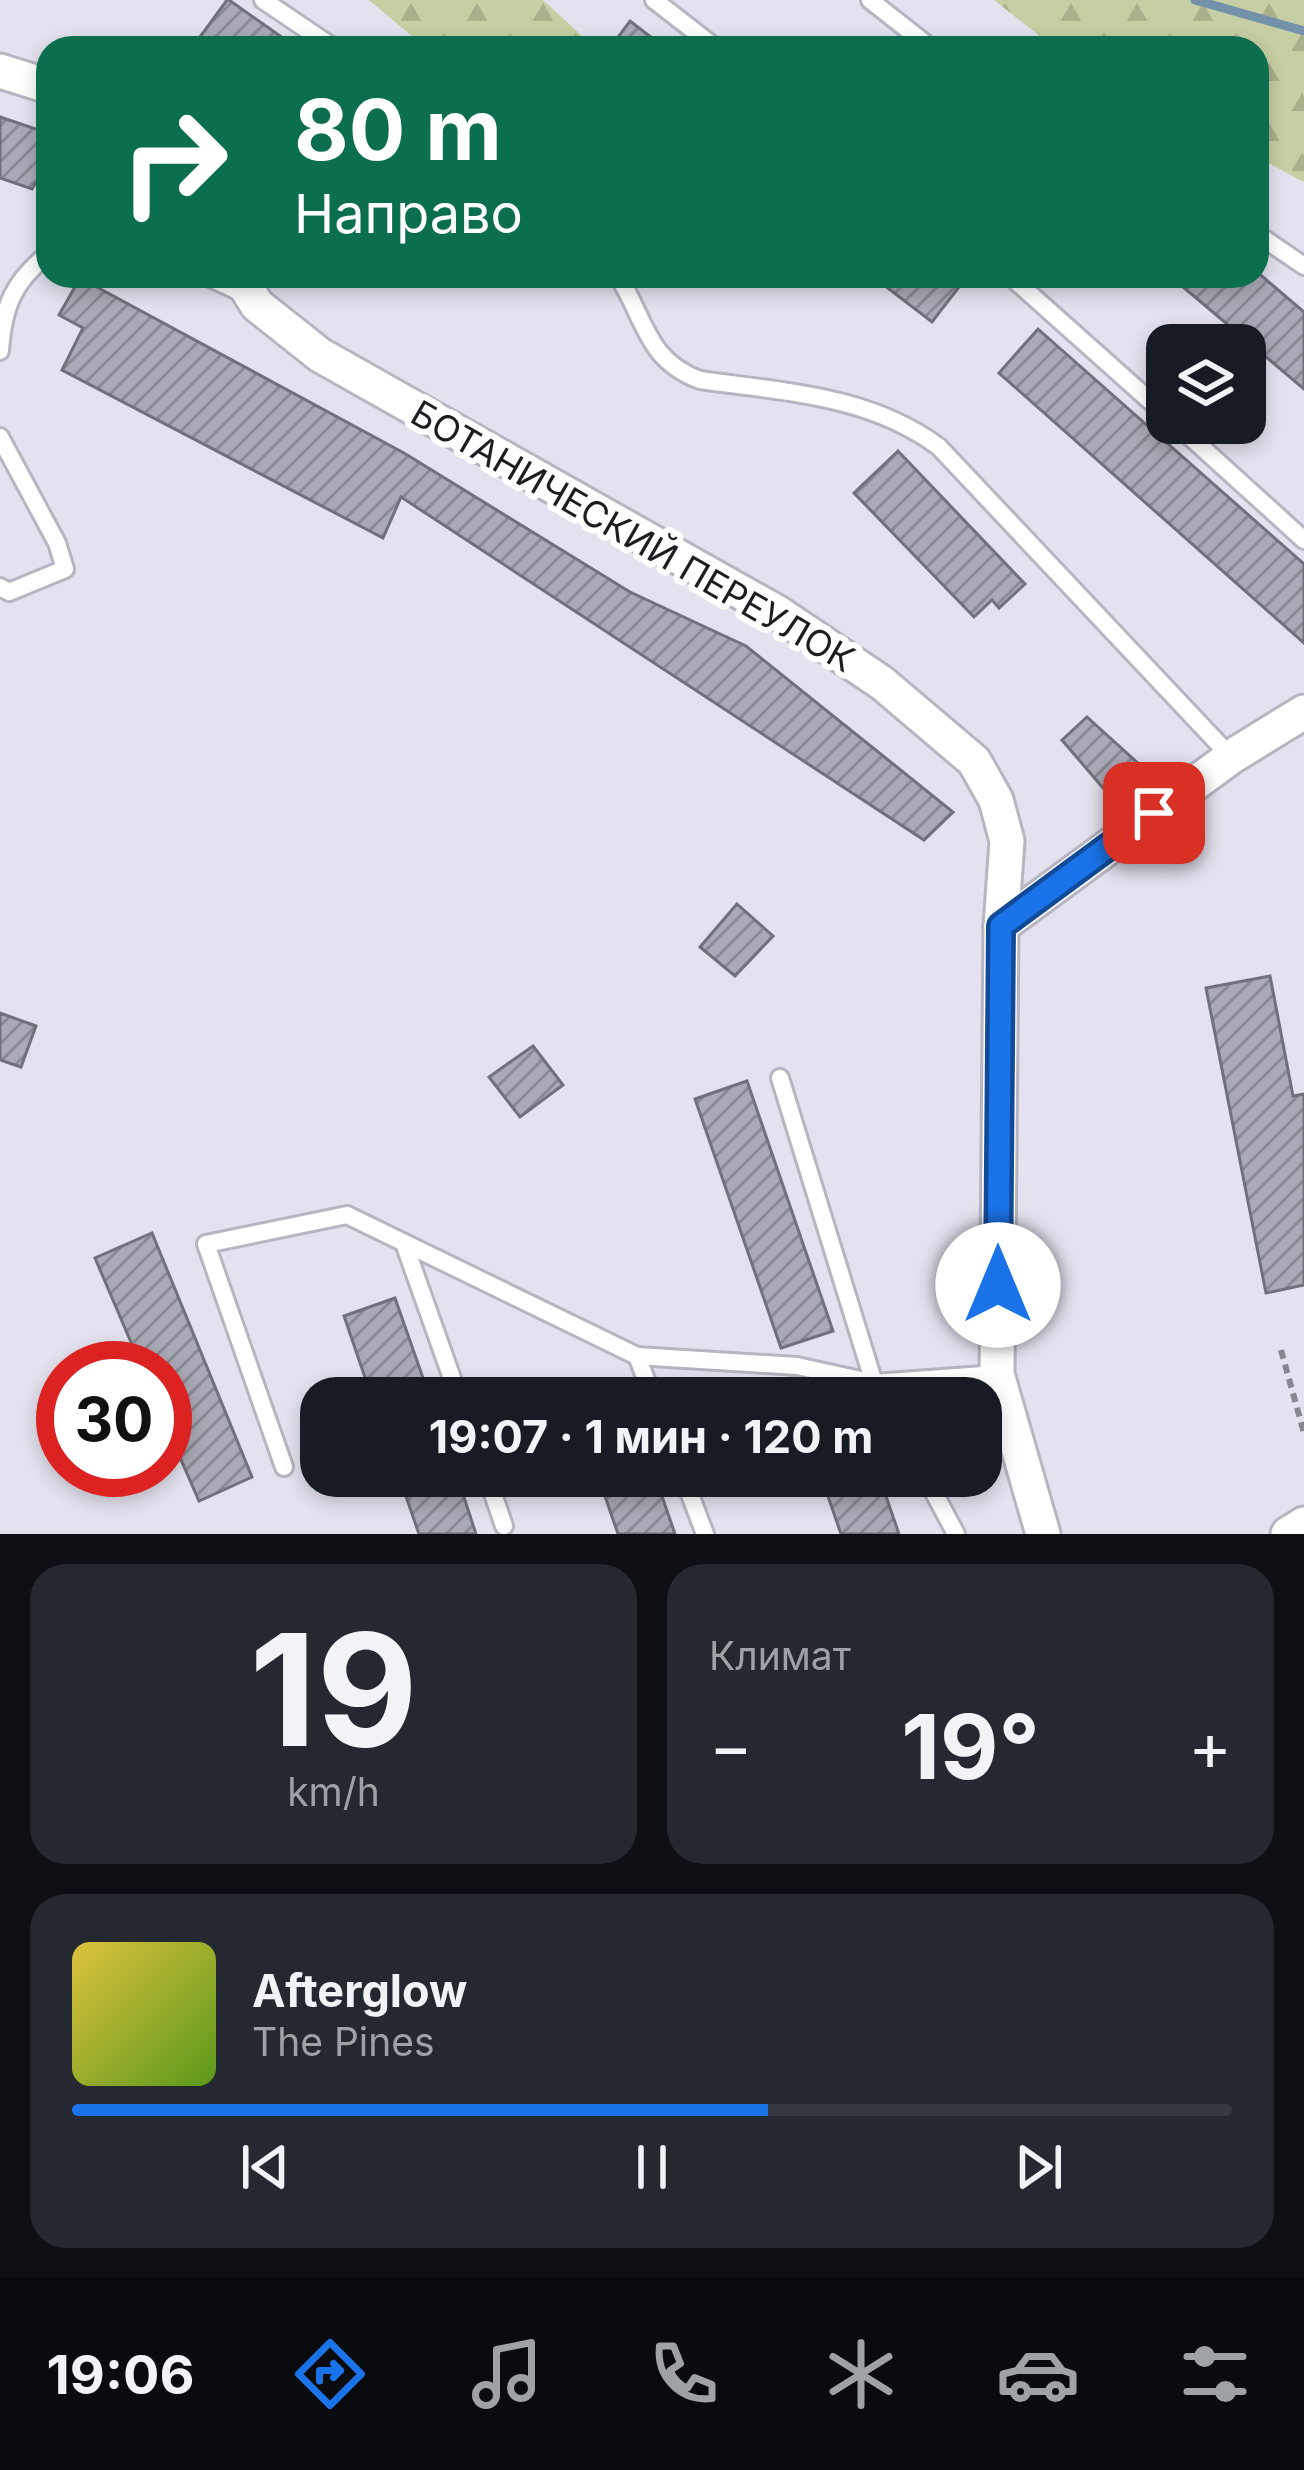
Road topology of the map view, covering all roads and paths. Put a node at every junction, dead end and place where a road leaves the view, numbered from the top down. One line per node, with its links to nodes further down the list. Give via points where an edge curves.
1 (263, 0): 4 (lane)
2 (654, 0): 5 (lane)
3 (870, 0): 6 (lane)
4 (316, 36)
5 (700, 36)
6 (916, 36)
7 (0, 70): 8 (street)
8 (36, 82)
9 (1269, 242): 11 (lane)
10 (36, 263): 15 (lane, via 22,274 2,323)
11 (1304, 266)
12 (247, 288): 23 (street, БОТАНИЧЕСКИЙ ПЕРЕУЛОК, via 320,355 778,613 913,709 974,761 996,800 1007,841)
13 (624, 288): 22 (lane, via 656,351 681,373 871,409 939,446)
14 (1023, 288): 16 (lane)
15 (0, 352)
16 (1146, 397)
17 (0, 437): 20 (lane, via 65,569 9,592)
18 (1198, 444): 19 (lane)
19 (1304, 541)
20 (0, 587)
21 (1304, 712): 22 (street)
22 (1231, 757): 23 (street)
23 (1001, 926): 28 (street, БОТАНИЧЕСКИЙ ПЕРЕУЛОК)
24 (780, 1078): 32 (lane)
25 (404, 1243): 27 (lane); 29 (lane); 35 (lane, via 346,1215 206,1244)
26 (1281, 1350): 34 (path)
27 (637, 1355): 30 (lane); 31 (lane, via 797,1366)
28 (997, 1374): 33 (lane); 43 (street, БОТАНИЧЕСКИЙ ПЕРЕУЛОК)
29 (452, 1377)
30 (645, 1377)
31 (834, 1377)
32 (874, 1377)
33 (975, 1377)
34 (1304, 1433)
35 (284, 1467)
36 (494, 1497): 40 (lane)
37 (690, 1497): 41 (lane)
38 (936, 1497): 42 (lane)
39 (1304, 1524): 44 (street)
40 (504, 1526)
41 (705, 1534)
42 (956, 1534)
43 (1043, 1534)
44 (1288, 1534)

